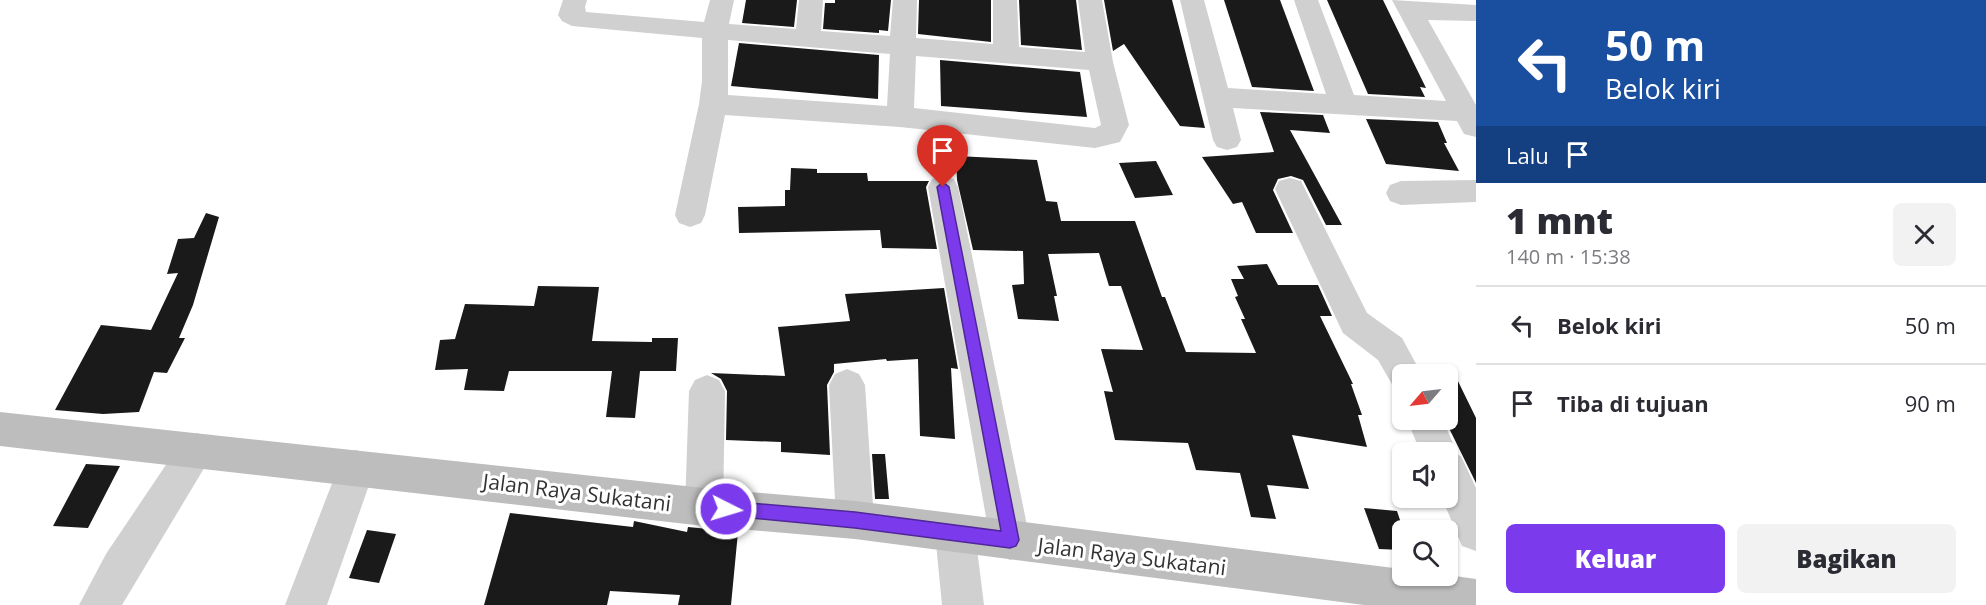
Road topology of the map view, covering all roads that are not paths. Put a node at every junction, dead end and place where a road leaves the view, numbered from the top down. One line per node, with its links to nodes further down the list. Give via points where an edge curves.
1 (576, 0): 11 (street, via 572,15 581,20)
2 (722, 0): 11 (street)
3 (811, 0): 12 (street)
4 (905, 0): 13 (street)
5 (1005, 0): 14 (street)
6 (1090, 0): 15 (street)
7 (1192, 0): 16 (street)
8 (1306, 0): 18 (street)
9 (1407, 5): 10 (street); 20 (street)
10 (1476, 13)
11 (715, 29): 12 (street); 17 (street)
12 (808, 37): 13 (street)
13 (903, 45): 14 (street); 19 (street)
14 (1006, 54): 15 (street)
15 (1100, 62): 19 (street, via 1115,125 1110,135 1095,138)
16 (1217, 97): 18 (street); 21 (street)
17 (713, 104): 19 (street); 26 (street)
18 (1343, 104): 20 (street)
19 (900, 117)
20 (1471, 122)
21 (1227, 140)
22 (943, 187): 38 (street)
23 (1290, 189): 27 (street, via 1355,323 1390,349)
24 (1476, 191): 25 (street)
25 (1401, 193)
26 (690, 215)
27 (1399, 364)
28 (847, 385): 35 (street)
29 (707, 391): 34 (street)
30 (0, 429): 31 (main road, Jalan Raya Sukatani)
31 (197, 450): 32 (main road, Jalan Raya Sukatani); 41 (street)
32 (356, 468): 34 (main road, Jalan Raya Sukatani); 39 (street)
33 (1458, 492): 36 (street)
34 (704, 507): 35 (main road, Jalan Raya Sukatani)
35 (855, 520): 37 (main road, Jalan Raya Sukatani)
36 (1476, 532)
37 (955, 534): 38 (main road, Jalan Raya Sukatani); 42 (street)
38 (1010, 540): 40 (main road, Jalan Raya Sukatani)
39 (310, 597)
40 (1476, 599)
41 (100, 605)
42 (963, 605)

